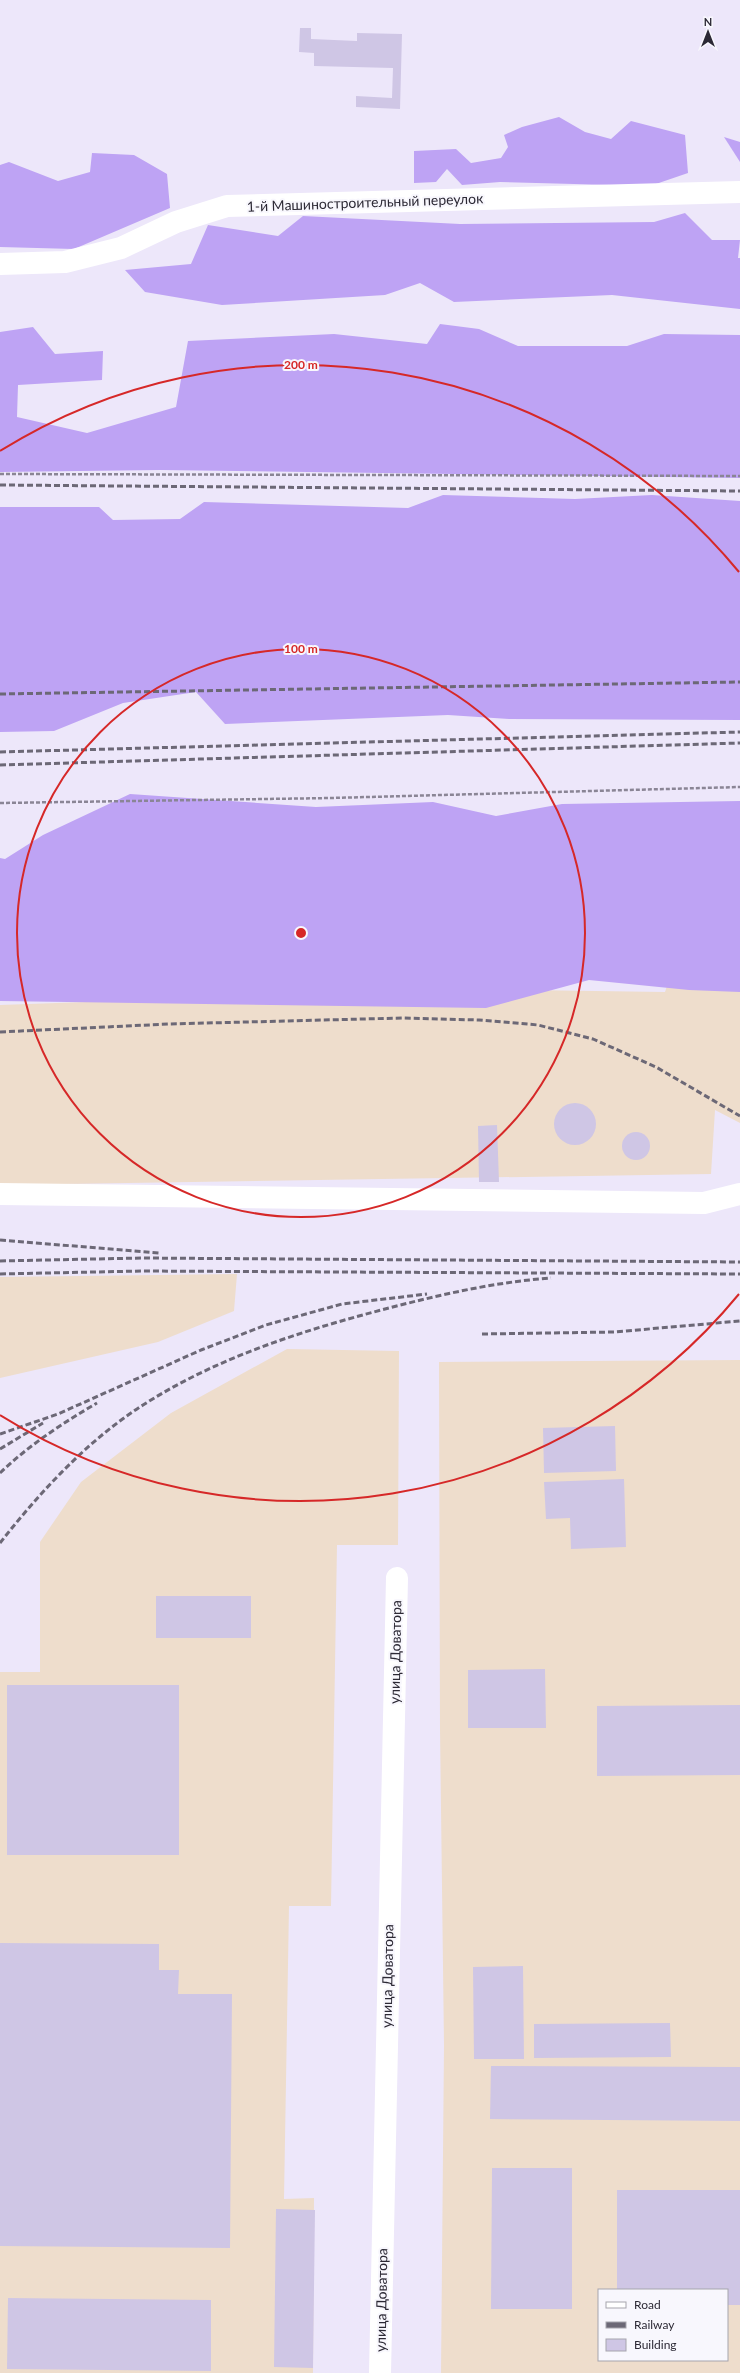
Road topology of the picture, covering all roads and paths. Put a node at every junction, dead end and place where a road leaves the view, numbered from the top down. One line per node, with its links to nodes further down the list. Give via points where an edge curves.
1 (740, 192): 2 (street, 1-й Машиностроительный переулок, via 226,206 176,222 114,250 65,262)
2 (0, 264)
3 (0, 474): 4 (path)
4 (740, 476)
5 (740, 787): 6 (path, via 331,798)
6 (0, 803)
7 (0, 1194): 8 (street, via 704,1204)
8 (740, 1194)
9 (397, 1578): 10 (street, улица Доватора)
10 (380, 2373)

